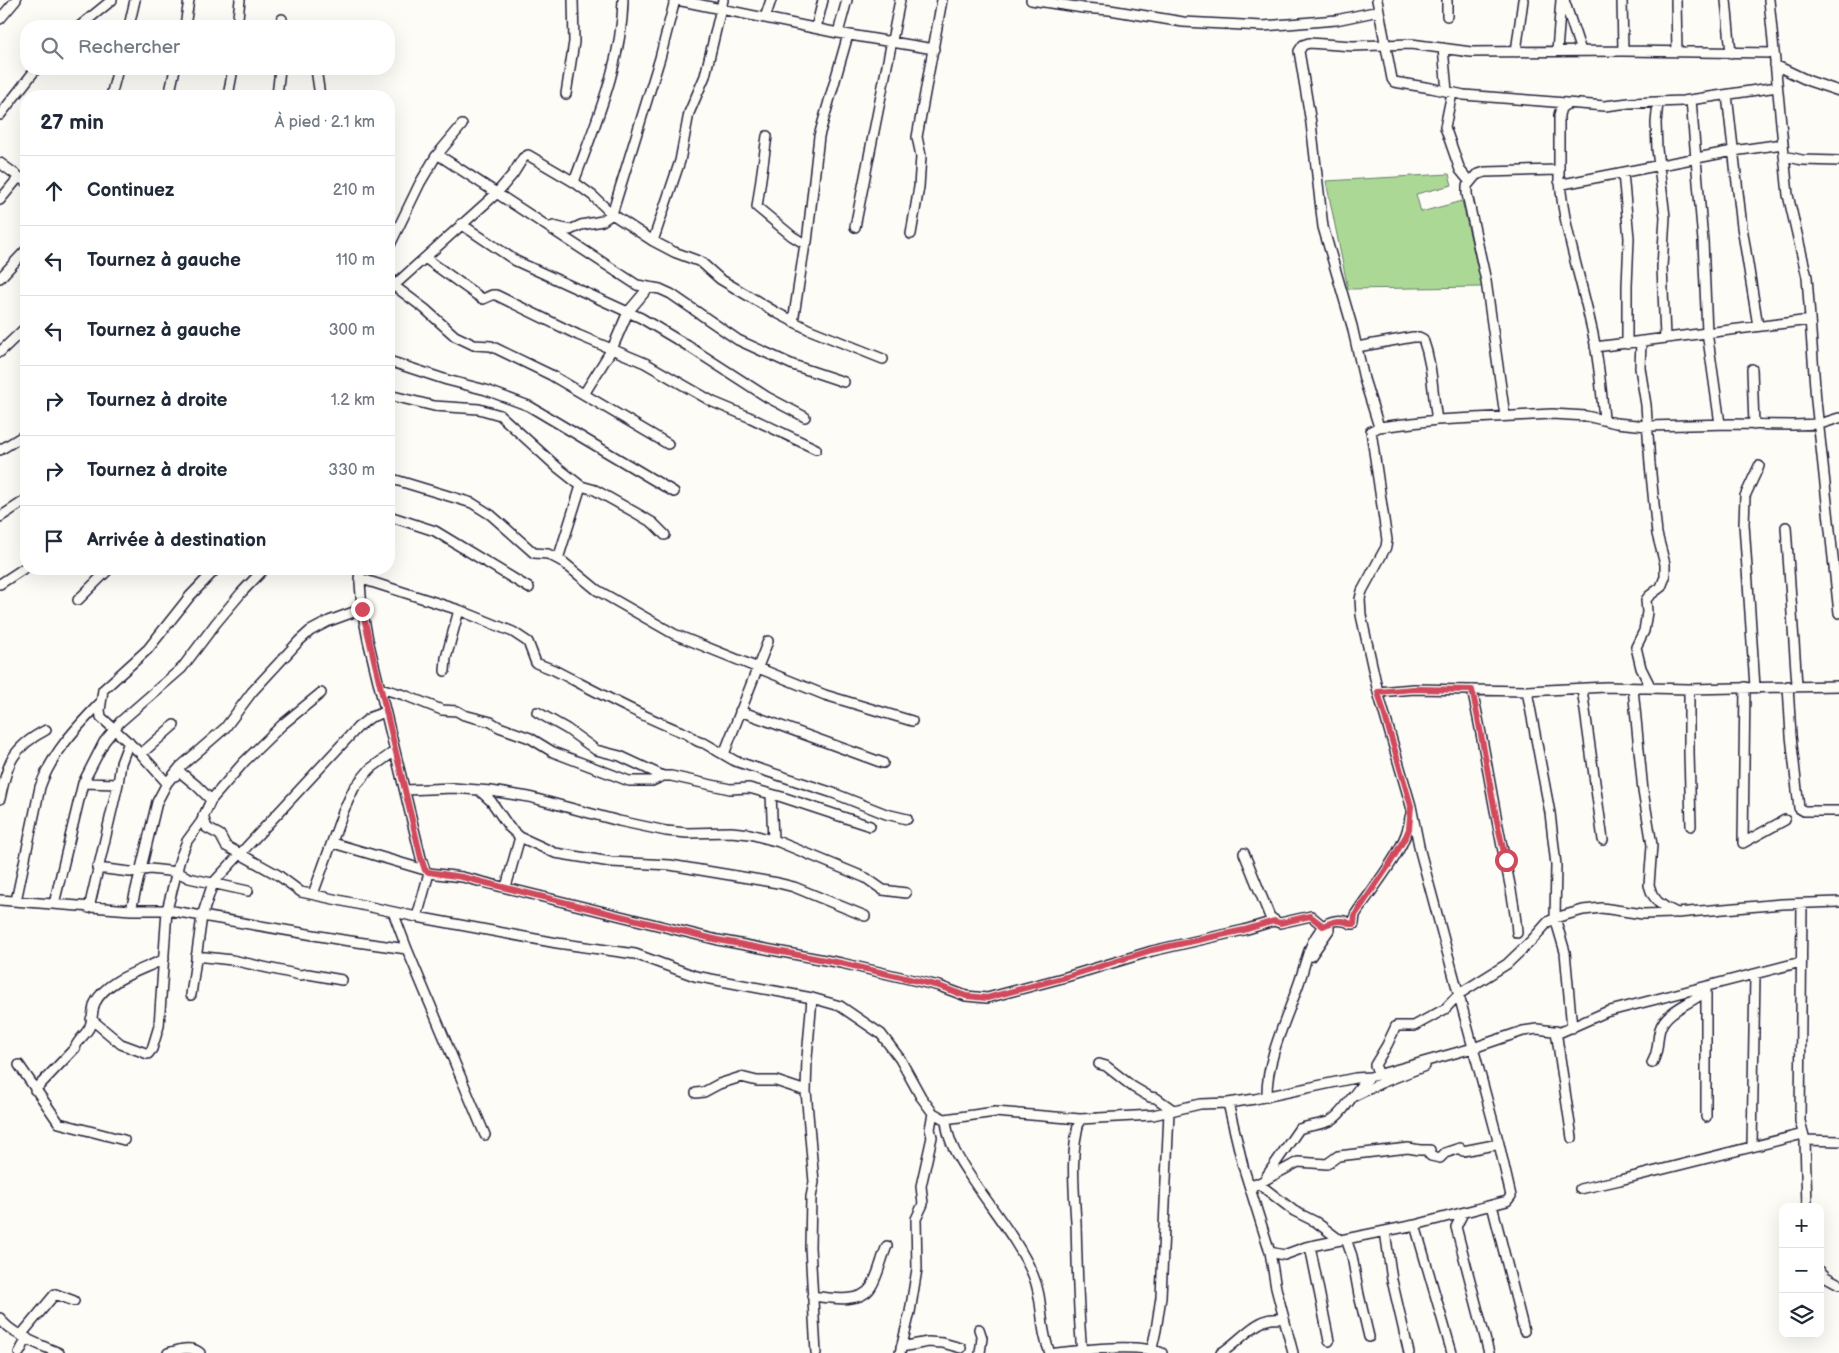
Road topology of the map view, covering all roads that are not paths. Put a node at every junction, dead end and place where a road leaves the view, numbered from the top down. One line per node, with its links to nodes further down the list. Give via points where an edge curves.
1 (16, 0): 28 (street)
2 (112, 0): 29 (street)
3 (135, 0): 30 (street)
4 (189, 0): 31 (street)
5 (240, 0): 32 (street)
6 (573, 0): 61 (street, via 574,42)
7 (623, 0): 82 (street, via 611,75)
8 (676, 0): 24 (street); 86 (street)
9 (771, 0): 27 (street)
10 (823, 0): 33 (street)
11 (847, 0): 34 (street)
12 (900, 0): 35 (street)
13 (942, 0): 38 (street)
14 (1031, 0): 23 (street)
15 (1378, 0): 25 (street)
16 (1447, 0): 26 (street)
17 (1522, 0): 42 (street)
18 (1563, 0): 39 (street); 40 (street)
19 (1622, 0): 41 (street)
20 (1676, 0): 43 (street)
21 (1726, 0): 44 (street)
22 (1769, 0): 45 (street)
23 (1045, 1): 25 (street, via 1183,22 1263,26 1336,20)
24 (721, 5): 27 (street); 92 (street, via 705,76 688,113 680,161)
25 (1379, 11): 36 (street)
26 (1447, 16)
27 (765, 18): 33 (street)
28 (0, 19)
29 (87, 20)
30 (130, 20)
31 (185, 20)
32 (238, 20)
33 (816, 28): 34 (street)
34 (843, 34): 35 (street); 93 (street, via 819,136)
35 (891, 41): 38 (street); 89 (street)
36 (1386, 45): 37 (street); 60 (street, via 1394,82); 109 (street, via 1309,43 1299,51 1323,227)
37 (1443, 48): 42 (street); 60 (street)
38 (934, 50): 90 (street, via 917,138 921,156)
39 (1557, 51): 40 (street); 42 (street)
40 (1581, 51): 41 (street)
41 (1623, 51): 43 (street)
42 (1516, 52)
43 (1677, 52): 44 (street)
44 (1731, 53): 45 (street)
45 (1774, 53): 46 (street)
46 (1775, 65): 53 (street); 59 (street, via 1809,82)
47 (31, 75): 66 (street)
48 (116, 75): 54 (street)
49 (174, 75): 55 (street)
50 (232, 75): 56 (street)
51 (279, 75): 57 (street)
52 (317, 75): 58 (street)
53 (1777, 87): 62 (street); 69 (street)
54 (113, 90)
55 (170, 90)
56 (229, 90)
57 (278, 90)
58 (319, 90)
59 (1839, 91)
60 (1449, 92): 65 (street); 80 (street, via 1445,127 1460,170)
61 (566, 94)
62 (1727, 95): 63 (street); 70 (street)
63 (1691, 100): 64 (street); 73 (street)
64 (1658, 102): 65 (street, via 1605,106); 76 (street)
65 (1567, 104): 77 (street, via 1559,115)
66 (0, 115)
67 (462, 125): 71 (street)
68 (767, 136): 93 (street, via 758,207)
69 (1783, 144): 70 (street); 72 (street)
70 (1733, 151): 73 (street); 103 (street)
71 (437, 155): 84 (street); 91 (street, via 422,178)
72 (1784, 156): 74 (street); 101 (street, via 1788,195 1807,277)
73 (1695, 159): 76 (street); 104 (street)
74 (1839, 162)
75 (0, 164): 79 (street)
76 (1658, 166): 78 (street); 106 (street, via 1665,217 1662,270)
77 (1559, 170): 80 (street, via 1485,172); 83 (street)
78 (1623, 173): 83 (street); 108 (street, via 1629,238)
79 (20, 177)
80 (1470, 181): 119 (street, via 1467,194 1487,290)
81 (20, 182): 85 (street)
82 (574, 182): 84 (street, via 528,155); 86 (street)
83 (1560, 182): 110 (street)
84 (496, 194): 87 (street); 88 (street)
85 (0, 200)
86 (612, 214): 88 (street, via 602,221 570,230); 92 (street)
87 (461, 224): 95 (street); 100 (street, via 516,261)
88 (543, 224): 98 (street, via 637,284)
89 (855, 227)
90 (911, 234)
91 (395, 235)
92 (653, 241): 102 (street, via 701,262 720,279)
93 (805, 244): 102 (street)
94 (20, 256): 96 (street)
95 (425, 258): 97 (street); 111 (street, via 483,299 496,295)
96 (0, 278)
97 (395, 284)
98 (649, 287): 100 (street); 116 (street, via 671,294 738,340 793,365)
99 (395, 290): 117 (street, via 425,309 455,336 474,346 492,346)
100 (628, 312): 111 (street); 120 (street)
101 (1810, 320): 103 (street); 125 (street)
102 (793, 322): 113 (street)
103 (1758, 326): 104 (street)
104 (1707, 332): 106 (street); 124 (street)
105 (20, 333): 112 (street)
106 (1665, 337): 107 (street)
107 (1641, 341): 108 (street); 127 (street, via 1640,368)
108 (1627, 344): 110 (street)
109 (1356, 347): 123 (street, via 1413,337 1422,339 1433,377); 128 (street)
110 (1595, 348): 122 (street)
111 (612, 349): 117 (street); 131 (street, via 645,363 713,402)
112 (0, 352)
113 (883, 359)
114 (395, 363): 136 (street, via 529,406)
115 (1752, 370): 126 (street)
116 (844, 382)
117 (584, 394): 130 (street)
118 (395, 396): 135 (street, via 434,406 479,409 500,415)
119 (1505, 416): 122 (street, via 1552,414); 123 (street)
120 (805, 417)
121 (1839, 418): 125 (street)
122 (1604, 419): 127 (street)
123 (1437, 420): 128 (street)
124 (1720, 424): 126 (street); 127 (street)
125 (1820, 424): 126 (street); 140 (street)
126 (1754, 425)
127 (1647, 426): 165 (street, via 1657,534 1665,570 1661,587 1646,600 1644,631 1636,647 1641,668)
128 (1379, 427): 170 (street, via 1370,432 1387,540 1360,599)
129 (20, 438): 132 (street)
130 (668, 444)
131 (816, 449)
132 (0, 450)
133 (1759, 466): 162 (street, via 1746,496 1744,524)
134 (395, 480): 143 (street, via 472,503 491,515 534,553)
135 (581, 486): 142 (street, via 595,490 636,513); 143 (street)
136 (674, 492)
137 (20, 504): 138 (street)
138 (0, 517)
139 (395, 518): 151 (street, via 435,531)
140 (1835, 524): 155 (street)
141 (1786, 527): 159 (street)
142 (665, 535)
143 (558, 559): 157 (street, via 597,590 674,634)
144 (20, 571): 150 (street)
145 (103, 575): 152 (street)
146 (210, 575): 172 (street, via 148,649 105,687)
147 (258, 575): 178 (street, via 182,668)
148 (359, 575): 153 (street)
149 (362, 575): 154 (street)
150 (0, 584)
151 (529, 588)
152 (78, 600)
153 (362, 609): 163 (street); 187 (street, via 310,631 252,692 225,728)
154 (459, 610): 158 (street); 183 (street, via 522,637 528,642 536,663)
155 (1839, 613)
156 (768, 641): 157 (street)
157 (757, 668): 173 (street); 176 (street, via 825,695)
158 (445, 671)
159 (1792, 686): 160 (street); 162 (street); 195 (street, via 1790,736 1799,808 1804,811)
160 (1839, 686)
161 (1745, 687): 162 (street); 167 (street); 198 (street, via 1743,843)
162 (1755, 687)
163 (380, 688): 174 (street); 185 (street, via 442,710 457,711 491,722 499,728 530,738 553,752 629,781)
164 (1634, 688): 165 (street); 166 (street, via 1606,686); 225 (street, via 1642,791 1652,845 1649,885 1658,902)
165 (1651, 688): 167 (street)
166 (1582, 689): 169 (street); 203 (street)
167 (1689, 689): 200 (street)
168 (1472, 690): 169 (street); 170 (street); 232 (street, via 1511,886)
169 (1528, 691): 229 (street, via 1550,812 1556,865)
170 (1378, 692): 194 (street)
171 (321, 694): 193 (street, via 244,762)
172 (102, 702): 178 (street, via 102,716); 217 (street, via 62,745 47,770 40,787)
173 (740, 711): 183 (street); 184 (street)
174 (386, 712): 181 (street); 206 (street, via 371,717 358,727)
175 (538, 712): 185 (street, via 596,750 620,756)
176 (912, 721)
177 (174, 725): 182 (street)
178 (114, 728): 180 (street); 186 (street)
179 (46, 730): 192 (street, via 23,744 13,756)
180 (129, 742): 182 (street); 188 (street)
181 (395, 751): 189 (street); 204 (street, via 370,769 354,788)
182 (141, 754): 187 (street)
183 (724, 754): 197 (street, via 735,761)
184 (883, 764)
185 (664, 776): 191 (street)
186 (83, 783): 188 (street); 219 (street)
187 (167, 783): 193 (street, via 180,772); 208 (street, via 157,802)
188 (118, 784): 207 (street)
189 (405, 790): 190 (street); 209 (street)
190 (479, 790): 201 (street); 202 (street, via 529,797 666,831 731,832)
191 (771, 794): 199 (street); 202 (street)
192 (0, 799)
193 (211, 800): 196 (street)
194 (1411, 806): 231 (street, via 1406,836 1355,915 1354,924 1335,921); 240 (street)
195 (1839, 811)
196 (203, 816): 206 (street, via 207,828 220,835 226,846); 210 (street, via 187,841)
197 (907, 819)
198 (1785, 820)
199 (870, 826)
200 (1691, 826)
201 (520, 837): 212 (street); 227 (street, via 555,852 580,857 628,864 670,865 778,883)
202 (773, 840): 214 (street, via 866,878 884,890)
203 (1603, 840)
204 (333, 843): 209 (street); 215 (street)
205 (1244, 853): 230 (street, via 1266,912)
206 (239, 854): 211 (street); 215 (street, via 298,890)
207 (97, 868): 208 (street); 221 (street)
208 (140, 871): 210 (street); 222 (street)
209 (427, 871): 212 (street); 228 (street)
210 (177, 872): 211 (street); 223 (street)
211 (213, 883): 213 (street); 226 (street)
212 (506, 887): 230 (street, via 718,940 841,963 939,986 966,996 987,998 1152,950)
213 (248, 891)
214 (906, 893)
215 (313, 894): 224 (street)
216 (0, 900): 217 (street)
217 (16, 901): 219 (street)
218 (1839, 902): 220 (street)
219 (54, 904): 221 (street)
220 (1802, 904): 225 (street); 236 (street)
221 (89, 908): 222 (street)
222 (131, 910): 223 (street)
223 (167, 910): 226 (street); 235 (street)
224 (393, 912): 228 (street); 233 (street)
225 (1677, 913): 229 (street, via 1643,914 1602,908)
226 (202, 916): 233 (street); 234 (street)
227 (865, 916)
228 (417, 917): 242 (street, via 635,954 696,976)
229 (1556, 918): 240 (street, via 1548,922 1507,964); 244 (street, via 1565,952)
230 (1274, 921): 231 (street, via 1280,923 1310,916)
231 (1326, 925): 252 (street, via 1306,956)
232 (1517, 933)
233 (407, 949): 265 (street)
234 (196, 956): 238 (street); 241 (street)
235 (164, 959): 243 (street, via 107,988 96,1002); 243 (street, via 159,1026 148,1054 122,1044)
236 (1801, 962): 237 (street); 266 (street, via 1800,1109)
237 (1755, 975): 239 (street); 271 (street)
238 (342, 980)
239 (1706, 989): 244 (street, via 1606,1012); 248 (street, via 1664,1022); 262 (street)
240 (1459, 994): 246 (street); 251 (street, via 1445,1009 1414,1026 1396,1026 1375,1064)
241 (191, 995)
242 (812, 998): 254 (street); 261 (street, via 840,1006 882,1034)
243 (91, 1019): 253 (street, via 89,1028 74,1048)
244 (1572, 1028): 245 (street)
245 (1556, 1031): 246 (street, via 1530,1029); 267 (street)
246 (1473, 1048): 247 (street); 270 (street)
247 (1436, 1058): 251 (street); 256 (street)
248 (1652, 1063)
249 (1099, 1064): 260 (street)
250 (19, 1065): 253 (street)
251 (1375, 1076): 256 (street, via 1364,1082); 257 (street)
252 (1266, 1086): 257 (street); 258 (street)
253 (35, 1090): 268 (street, via 61,1124)
254 (806, 1092): 255 (street, via 776,1081 741,1077); 288 (street, via 814,1182 810,1197)
255 (696, 1093)
256 (1354, 1096): 274 (street, via 1330,1121 1300,1129)
257 (1267, 1097): 258 (street)
258 (1255, 1099): 259 (street)
259 (1228, 1103): 260 (street); 275 (street)
260 (1171, 1110): 264 (street, via 1153,1115); 300 (street, via 1161,1297)
261 (933, 1113): 263 (street); 298 (street, via 932,1137 920,1186 923,1204 916,1219 917,1269)
262 (1706, 1117)
263 (945, 1119): 264 (street, via 995,1112); 307 (street, via 955,1154 1033,1274)
264 (1080, 1119): 299 (street, via 1074,1181)
265 (485, 1135)
266 (1804, 1137): 269 (street); 271 (street); 277 (street)
267 (1572, 1138)
268 (124, 1140)
269 (1839, 1141)
270 (1499, 1144): 272 (street); 273 (street)
271 (1752, 1146): 276 (street)
272 (1478, 1149): 273 (street); 274 (street, via 1463,1151 1460,1148 1440,1158 1431,1156 1430,1150 1412,1148 1338,1156 1327,1164 1295,1163)
273 (1501, 1155): 278 (street, via 1511,1196 1507,1201)
274 (1262, 1182): 275 (street); 282 (street, via 1294,1211)
275 (1249, 1185): 285 (street)
276 (1580, 1188)
277 (1807, 1203)
278 (1492, 1205): 279 (street); 293 (street)
279 (1463, 1213): 280 (street); 314 (street, via 1456,1228)
280 (1415, 1225): 281 (street); 313 (street)
281 (1385, 1231): 282 (street); 312 (street, via 1392,1280)
282 (1343, 1239): 284 (street); 295 (street, via 1352,1256)
283 (887, 1246): 288 (street, via 871,1287 863,1295)
284 (1310, 1246): 285 (street, via 1284,1255); 296 (street)
285 (1270, 1252): 291 (street)
286 (1824, 1274): 287 (street)
287 (1839, 1284)
288 (812, 1296): 305 (street)
289 (74, 1301): 294 (street, via 55,1294)
290 (0, 1318): 294 (street)
291 (1283, 1318): 310 (street, via 1257,1324); 311 (street)
292 (979, 1329): 306 (street, via 982,1338)
293 (1524, 1331)
294 (24, 1336): 301 (street); 302 (street)
295 (1369, 1337)
296 (1329, 1341)
297 (960, 1348): 298 (street, via 928,1342)
298 (901, 1351)
299 (1082, 1351): 300 (street); 308 (street)
300 (1151, 1351): 309 (street)
301 (19, 1353)
302 (59, 1353)
303 (168, 1353): 304 (street, via 192,1349)
304 (200, 1353)
305 (816, 1353)
306 (980, 1353)
307 (1050, 1353)
308 (1056, 1353)
309 (1162, 1353)
310 (1221, 1353)
311 (1293, 1353)
312 (1410, 1353)
313 (1452, 1353)
314 (1489, 1353)

